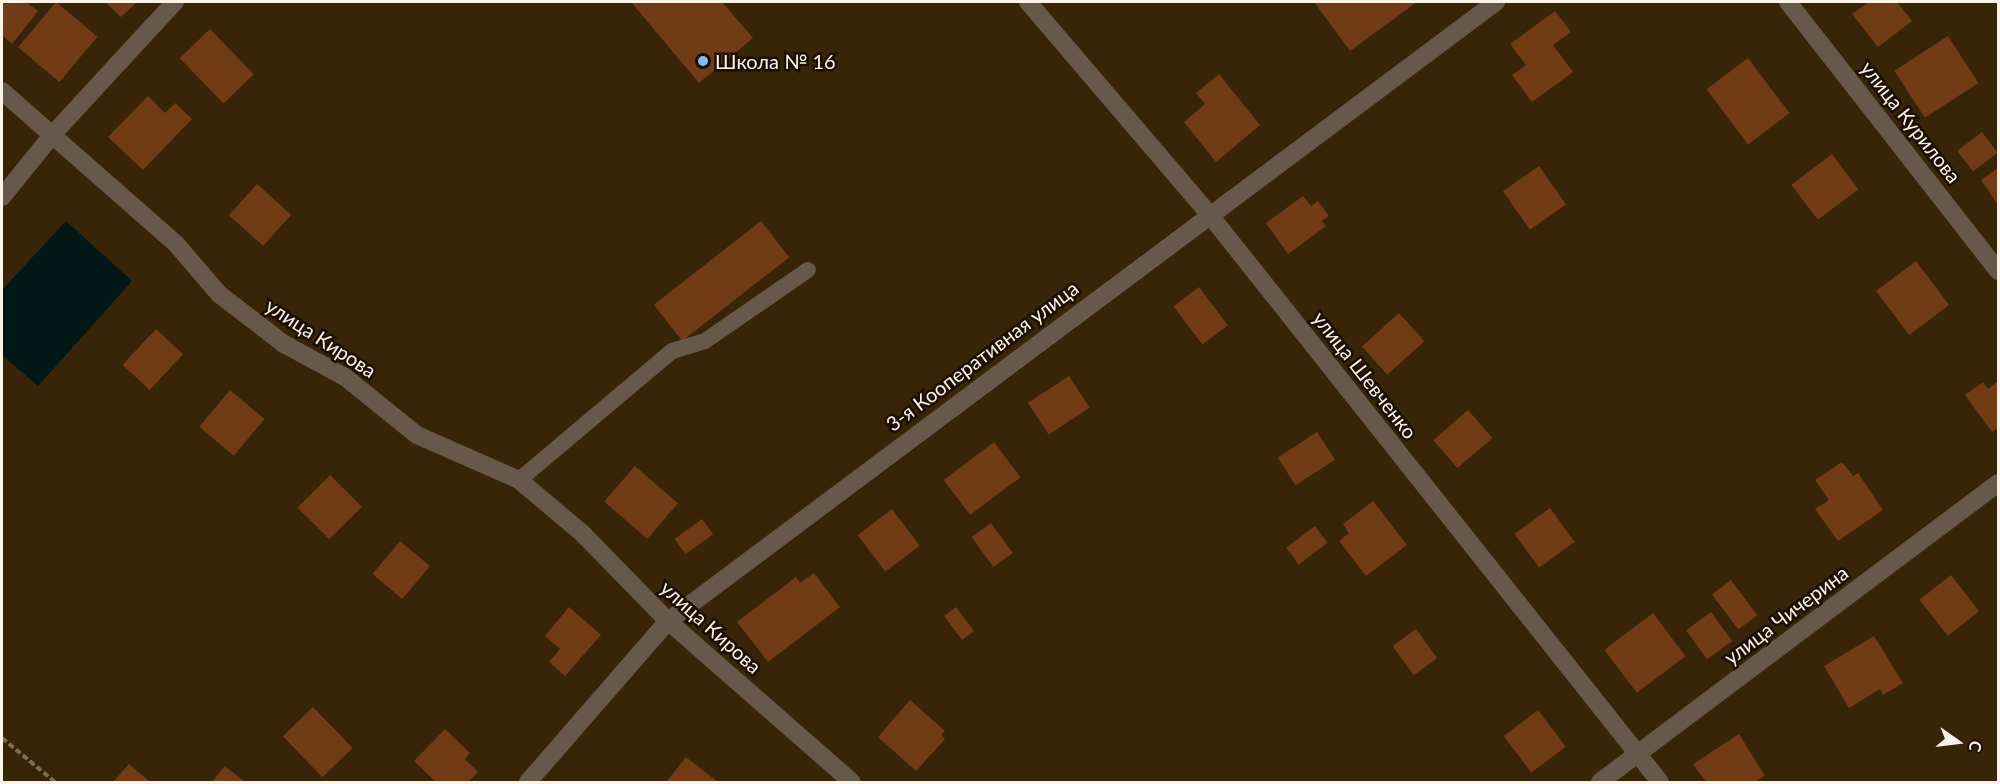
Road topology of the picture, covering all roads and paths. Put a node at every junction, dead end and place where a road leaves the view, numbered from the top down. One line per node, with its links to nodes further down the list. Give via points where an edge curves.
1 (175, 2): 6 (street)
2 (1028, 2): 8 (street, улица Шевченко)
3 (1496, 2): 8 (street, 3-я Кооперативная улица)
4 (1788, 2): 10 (street, улица Курилова)
5 (2, 91): 6 (street, улица Кирова)
6 (53, 134): 7 (street); 11 (street, улица Кирова, via 177,244 219,294 284,345 345,377 417,435)
7 (2, 197)
8 (1209, 214): 13 (street, 3-я Кооперативная улица); 15 (street, улица Шевченко)
9 (808, 270): 11 (lane, via 705,341 672,351)
10 (1998, 271)
11 (519, 480): 13 (street, улица Кирова, via 582,532)
12 (1998, 483): 15 (street, улица Чичерина)
13 (668, 621): 17 (street, 3-я Кооперативная улица); 18 (street, улица Кирова)
14 (2, 738): 16 (path)
15 (1638, 754): 19 (street, улица Чичерина); 20 (street, улица Шевченко)
16 (55, 783)
17 (528, 783)
18 (852, 783)
19 (1600, 783)
20 (1660, 783)

